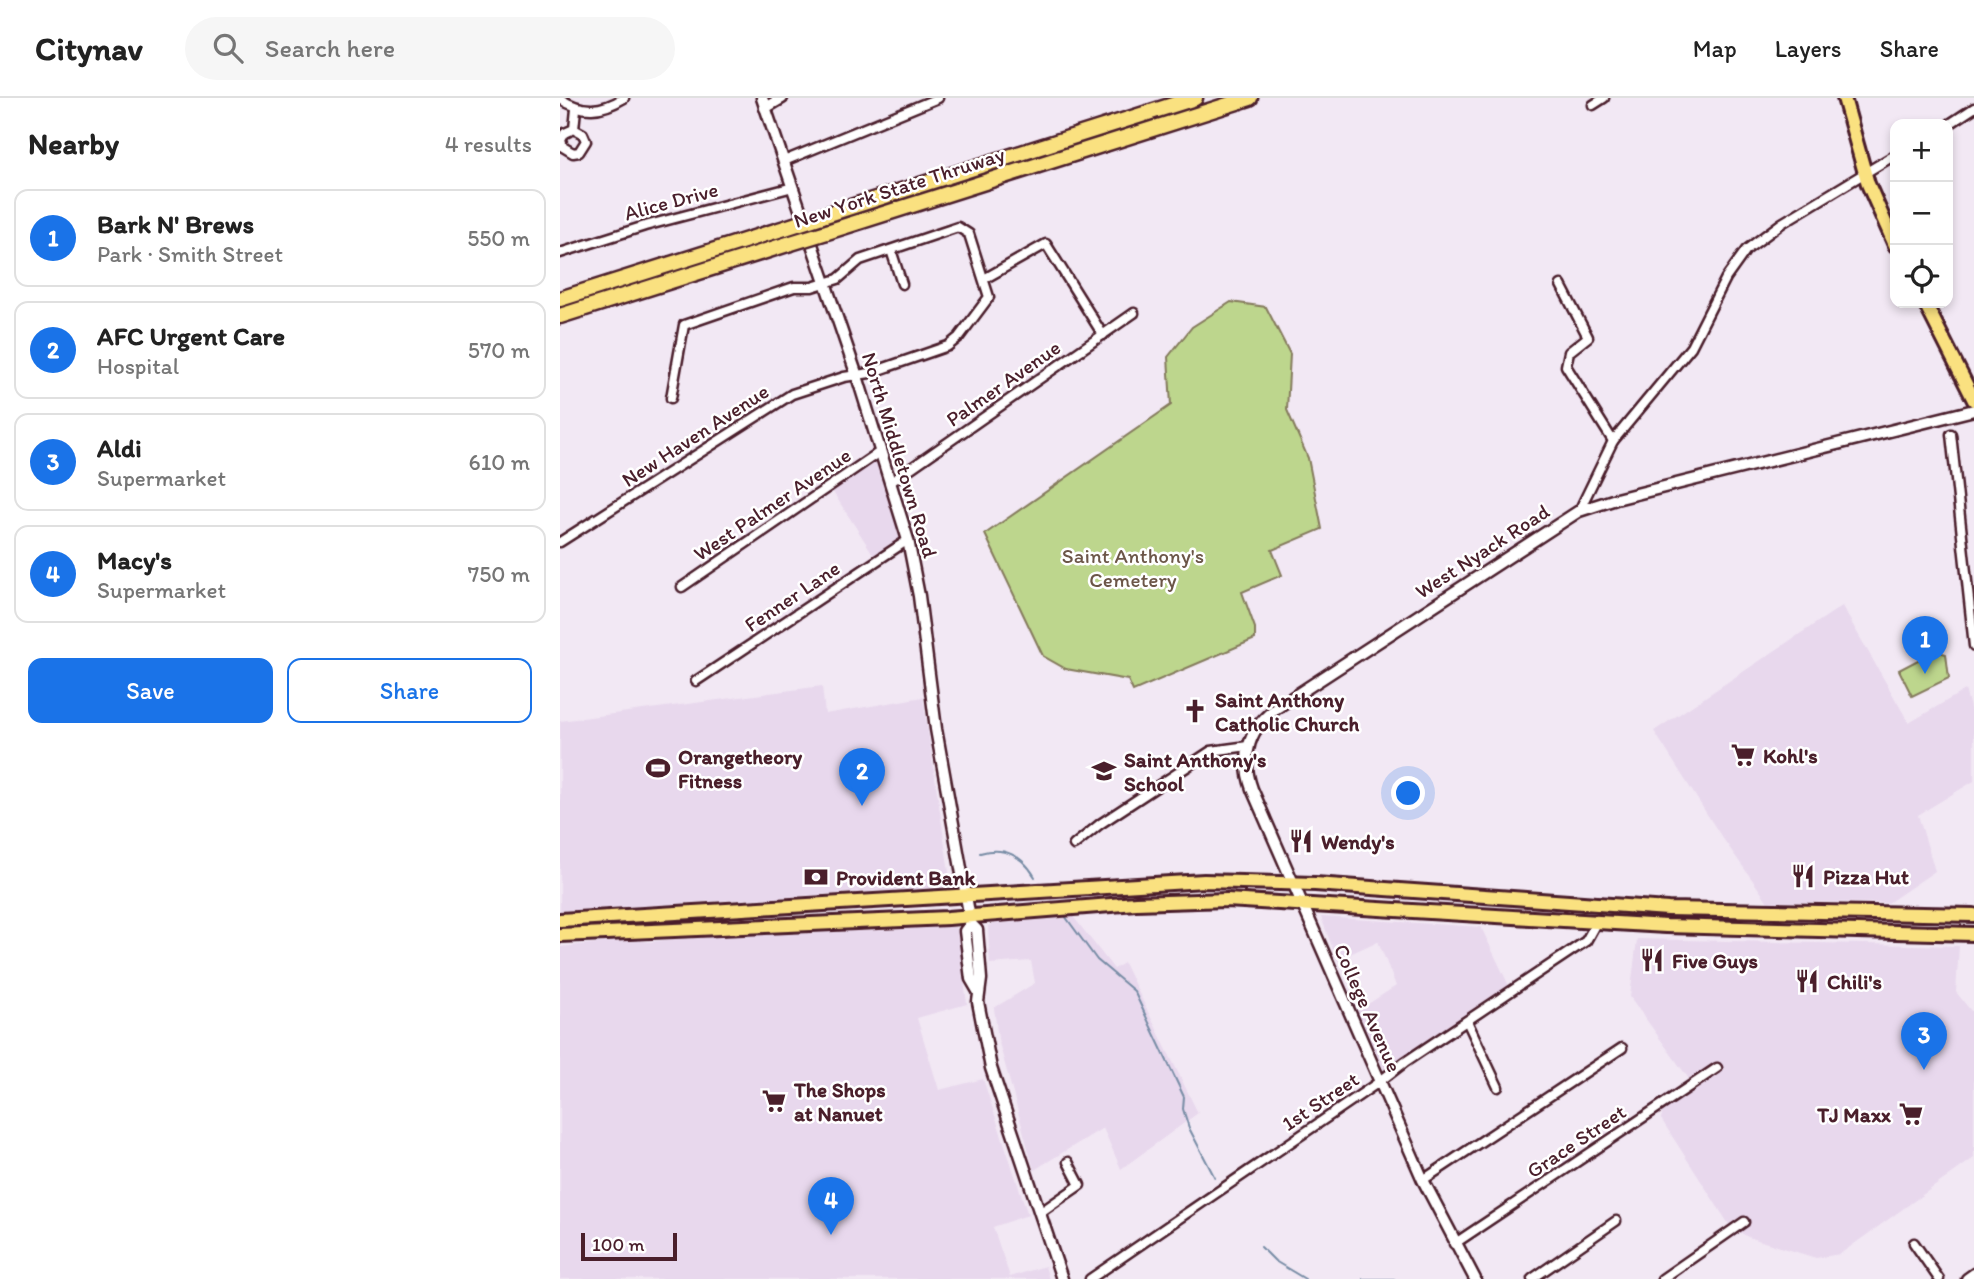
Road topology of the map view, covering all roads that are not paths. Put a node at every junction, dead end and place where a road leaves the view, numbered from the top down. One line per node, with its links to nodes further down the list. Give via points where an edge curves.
1 (624, 98): 12 (street, via 601,110)
2 (782, 98): 9 (street)
3 (938, 98): 16 (street)
4 (1195, 98): 26 (highway, New York State Thruway, bridge)
5 (1250, 98): 29 (highway, New York State Thruway, bridge)
6 (1604, 98): 10 (street)
7 (1844, 98): 17 (main road)
8 (560, 99): 12 (street)
9 (764, 103): 16 (street, North Middletown Road)
10 (1593, 104)
11 (1974, 108): 13 (street)
12 (576, 109): 14 (street)
13 (1953, 122)
14 (574, 130)
15 (1890, 158): 17 (street)
16 (784, 161): 18 (street, North Middletown Road)
17 (1864, 174): 19 (main road); 36 (street, via 1772,229 1746,250 1726,278 1691,347)
18 (793, 187): 21 (street, Alice Drive); 23 (street, North Middletown Road)
19 (1890, 233)
20 (891, 250): 22 (street, via 962,228 969,234); 23 (street, via 860,260 844,276); 24 (street)
21 (560, 253)
22 (984, 279): 30 (street, via 1046,244); 31 (street, New Haven Avenue, via 987,301 952,343)
23 (826, 282): 31 (street, North Middletown Road); 32 (street, via 794,287 684,325)
24 (902, 284)
25 (1561, 285): 36 (street, via 1588,337 1569,352 1566,366)
26 (560, 299)
27 (1928, 308): 33 (main road)
28 (1134, 313): 30 (street, Palmer Avenue)
29 (560, 316)
30 (1103, 335): 38 (street, Palmer Avenue)
31 (857, 376): 37 (street, North Middletown Road); 41 (street, New Haven Avenue, via 830,381 771,404)
32 (671, 398)
33 (1974, 400)
34 (1974, 410): 39 (street, West Nyack Road)
35 (1951, 434): 43 (street)
36 (1613, 441): 39 (street)
37 (881, 451): 38 (street, North Middletown Road); 42 (street, West Palmer Avenue)
38 (891, 482): 40 (street, North Middletown Road)
39 (1580, 511): 45 (street, West Nyack Road, via 1271,712)
40 (908, 540): 44 (street, Fenner Lane); 48 (street, North Middletown Road, via 936,729)
41 (560, 541)
42 (682, 587)
43 (1974, 646)
44 (696, 681)
45 (1248, 746): 46 (street, via 1211,751); 47 (street, College Avenue, via 1250,781)
46 (1074, 845)
47 (1293, 883): 48 (main road, via 1170,882); 49 (street, College Avenue); 50 (main road, via 1653,909)
48 (968, 897): 51 (main road); 52 (street, North Middletown Road)
49 (1301, 902): 52 (main road, via 1172,901); 53 (main road); 59 (street, College Avenue)
50 (1974, 915)
51 (560, 920)
52 (970, 920): 55 (main road); 63 (street, North Middletown Road, via 977,930 978,991 995,1085)
53 (1595, 923): 54 (main road); 56 (street, 1st Street, via 1586,941)
54 (1974, 934)
55 (560, 935)
56 (1467, 1021): 59 (street, 1st Street); 60 (street)
57 (1622, 1048): 62 (street)
58 (1717, 1068): 67 (street, Grace Street)
59 (1379, 1082): 62 (street, College Avenue); 70 (street, 1st Street)
60 (1498, 1087)
61 (1068, 1162): 63 (street, via 1080,1185)
62 (1423, 1180): 67 (street, College Avenue)
63 (1041, 1212): 69 (street, North Middletown Road)
64 (1616, 1221): 72 (street)
65 (1744, 1222): 73 (street)
66 (1914, 1243): 74 (street)
67 (1454, 1244): 71 (street, College Avenue)
68 (1974, 1274): 75 (street)
69 (1062, 1279)
70 (1090, 1279)
71 (1475, 1279)
72 (1532, 1279)
73 (1662, 1279)
74 (1939, 1279)
75 (1967, 1279)

